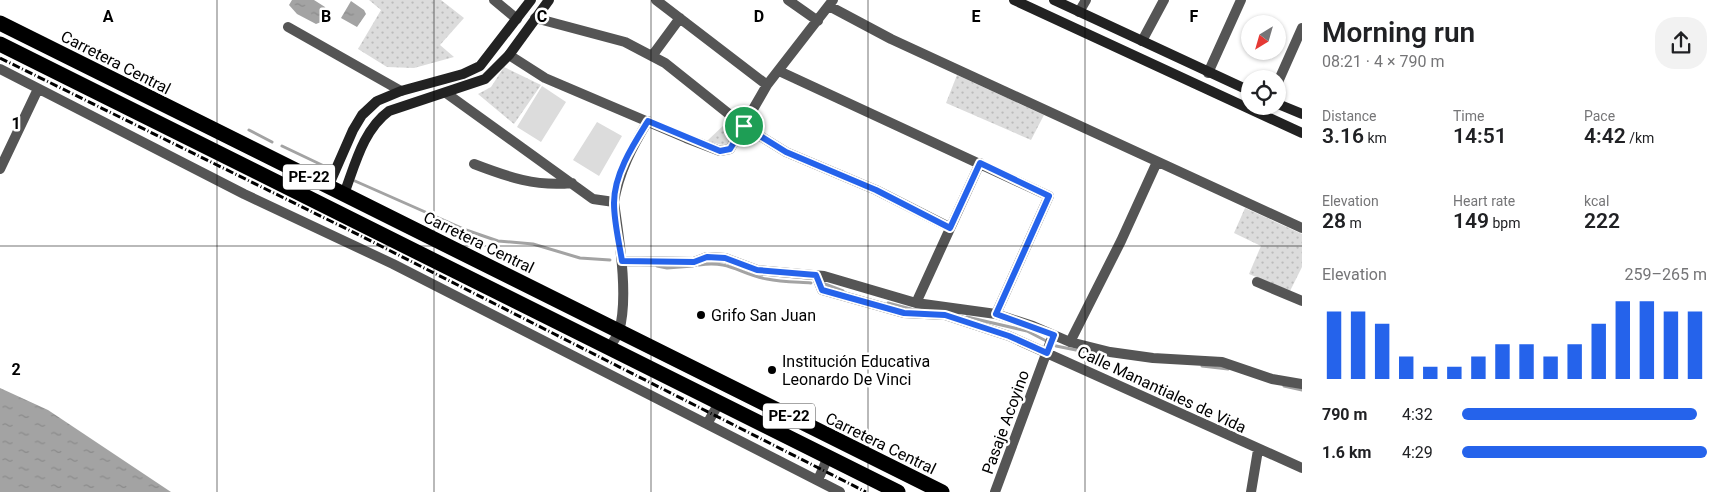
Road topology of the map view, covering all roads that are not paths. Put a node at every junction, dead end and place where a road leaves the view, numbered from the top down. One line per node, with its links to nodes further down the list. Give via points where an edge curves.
1 (494, 0): 15 (street)
2 (531, 0): 15 (street)
3 (549, 0): 13 (street)
4 (656, 0): 14 (street)
5 (788, 0): 16 (street)
6 (1014, 0): 39 (street)
7 (1054, 0): 12 (street)
8 (1086, 0): 12 (street)
9 (1164, 0): 20 (street)
10 (1241, 0): 27 (street)
11 (831, 3): 16 (street); 40 (street, via 891,39)
12 (1079, 12): 20 (street)
13 (535, 18): 22 (street); 23 (street, via 625,42)
14 (680, 18): 23 (street); 28 (street)
15 (517, 19): 32 (street, via 480,66)
16 (818, 21): 26 (street)
17 (0, 23): 31 (highway, Carretera Central / PE-22)
18 (288, 27): 32 (street)
19 (1302, 28): 25 (street)
20 (1142, 41): 27 (street)
21 (0, 44): 35 (highway, PE-22)
22 (509, 55): 33 (street, via 485,79); 37 (street, via 545,78)
23 (652, 56): 38 (street)
24 (0, 69): 30 (street)
25 (1283, 70)
26 (779, 71): 28 (street); 41 (street)
27 (1208, 73): 29 (street)
28 (767, 85): 38 (street)
29 (1241, 87)
30 (38, 89): 43 (street); 63 (street)
31 (137, 91): 35 (highway); 45 (highway, Carretera Central / PE-22)
32 (401, 91): 45 (street, via 377,101 362,115)
33 (446, 93): 44 (street); 46 (street, via 389,111 378,119 367,135)
34 (1286, 107): 36 (street)
35 (129, 108): 59 (highway, PE-22)
36 (1302, 114)
37 (648, 121): 38 (street, via 720,151 730,149); 47 (street, via 630,151 617,184)
38 (744, 126): 48 (street, via 786,152 876,190)
39 (1302, 133)
40 (1157, 162): 49 (street); 58 (street)
41 (980, 163): 48 (street); 55 (street, via 1049,196)
42 (474, 164): 44 (street, via 535,184)
43 (0, 169)
44 (572, 183): 47 (street, via 594,199)
45 (328, 187): 46 (highway, Carretera Central / PE-22)
46 (344, 194): 56 (highway, Carretera Central / PE-22)
47 (614, 202): 50 (street)
48 (950, 228): 54 (street)
49 (1302, 228)
50 (622, 261): 51 (street, via 694,262 707,257 725,258 757,270); 56 (street)
51 (816, 275): 54 (street); 60 (street, Calle Manantiales de Vida, via 822,290 904,313 945,315 1009,336)
52 (1257, 282): 53 (street)
53 (1302, 301)
54 (916, 302): 55 (street)
55 (996, 314): 57 (street)
56 (618, 331): 59 (street); 70 (highway, Carretera Central / PE-22)
57 (1054, 335): 58 (street); 60 (street, Pasaje Acoyino)
58 (1070, 342): 61 (street, via 1153,358 1222,362)
59 (609, 348): 62 (highway, PE-22)
60 (1047, 353): 64 (street, Calle Manantiales de Vida); 71 (street, Pasaje Acoyino)
61 (1302, 384)
62 (719, 403): 63 (street); 65 (highway, PE-22)
63 (707, 424): 67 (street)
64 (1258, 450): 66 (street, Calle Manantiales de Vida); 72 (street)
65 (828, 457): 67 (street); 69 (highway, PE-22)
66 (1302, 468)
67 (818, 480): 68 (street)
68 (840, 492)
69 (898, 492)
70 (942, 492)
71 (995, 492)
72 (1251, 492)

